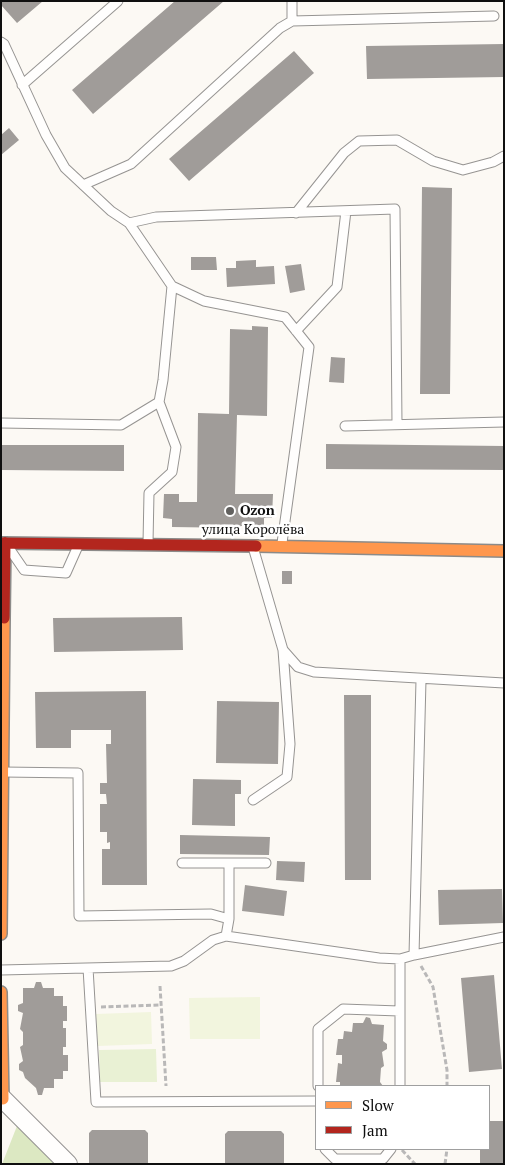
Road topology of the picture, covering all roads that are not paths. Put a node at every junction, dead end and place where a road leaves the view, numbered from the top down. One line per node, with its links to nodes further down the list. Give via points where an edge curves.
1 (118, 1): 6 (lane)
2 (292, 1): 4 (lane)
3 (494, 16): 4 (lane)
4 (292, 21): 8 (lane, via 280,28 131,164)
5 (1, 42): 6 (lane)
6 (22, 85): 8 (lane, via 65,168)
7 (504, 156): 10 (lane, via 463,170 433,161 397,140 359,141 344,153)
8 (83, 185): 11 (lane)
9 (346, 211): 10 (lane); 13 (lane, via 337,287); 17 (lane, via 395,209)
10 (296, 213): 11 (lane, via 156,217)
11 (129, 223): 12 (lane)
12 (172, 286): 13 (lane, via 204,301 285,318); 14 (lane)
13 (296, 331): 22 (lane, via 309,347)
14 (158, 402): 16 (lane, via 121,425); 21 (lane, via 176,447 172,472 149,493)
15 (504, 422): 17 (lane)
16 (1, 423)
17 (397, 424): 18 (lane)
18 (345, 426)
19 (3, 543): 20 (street, улица Королёва); 20 (lane, via 24,570 43,573 66,573); 28 (street)
20 (80, 544): 21 (street, улица Королёва)
21 (148, 544): 23 (street, улица Королёва)
22 (282, 545): 23 (street, улица Королёва); 24 (street, улица Королёва)
23 (253, 546): 25 (lane)
24 (504, 550)
25 (283, 650): 26 (lane, via 298,668 314,672); 29 (lane, via 290,744 287,777)
26 (422, 680): 27 (lane); 38 (lane)
27 (504, 683)
28 (3, 772): 33 (street); 34 (lane, via 78,773 80,916 211,914)
29 (254, 800)
30 (182, 863): 31 (lane)
31 (229, 863): 32 (lane); 34 (lane)
32 (266, 863)
33 (1, 899): 35 (street)
34 (229, 918): 36 (lane)
35 (1, 934)
36 (226, 936): 39 (lane); 40 (lane, via 213,940 184,961 171,966)
37 (504, 937): 38 (lane)
38 (414, 955): 39 (lane)
39 (400, 959): 43 (lane)
40 (88, 968): 41 (lane); 47 (lane, via 96,1102)
41 (1, 970)
42 (1, 992): 46 (street)
43 (399, 1011): 44 (lane, via 343,1009 318,1029); 45 (lane)
44 (318, 1085)
45 (400, 1085)
46 (2, 1098): 50 (street)
47 (315, 1101)
48 (326, 1150): 49 (lane, via 335,1160 383,1159)
49 (390, 1150)
50 (68, 1164)

